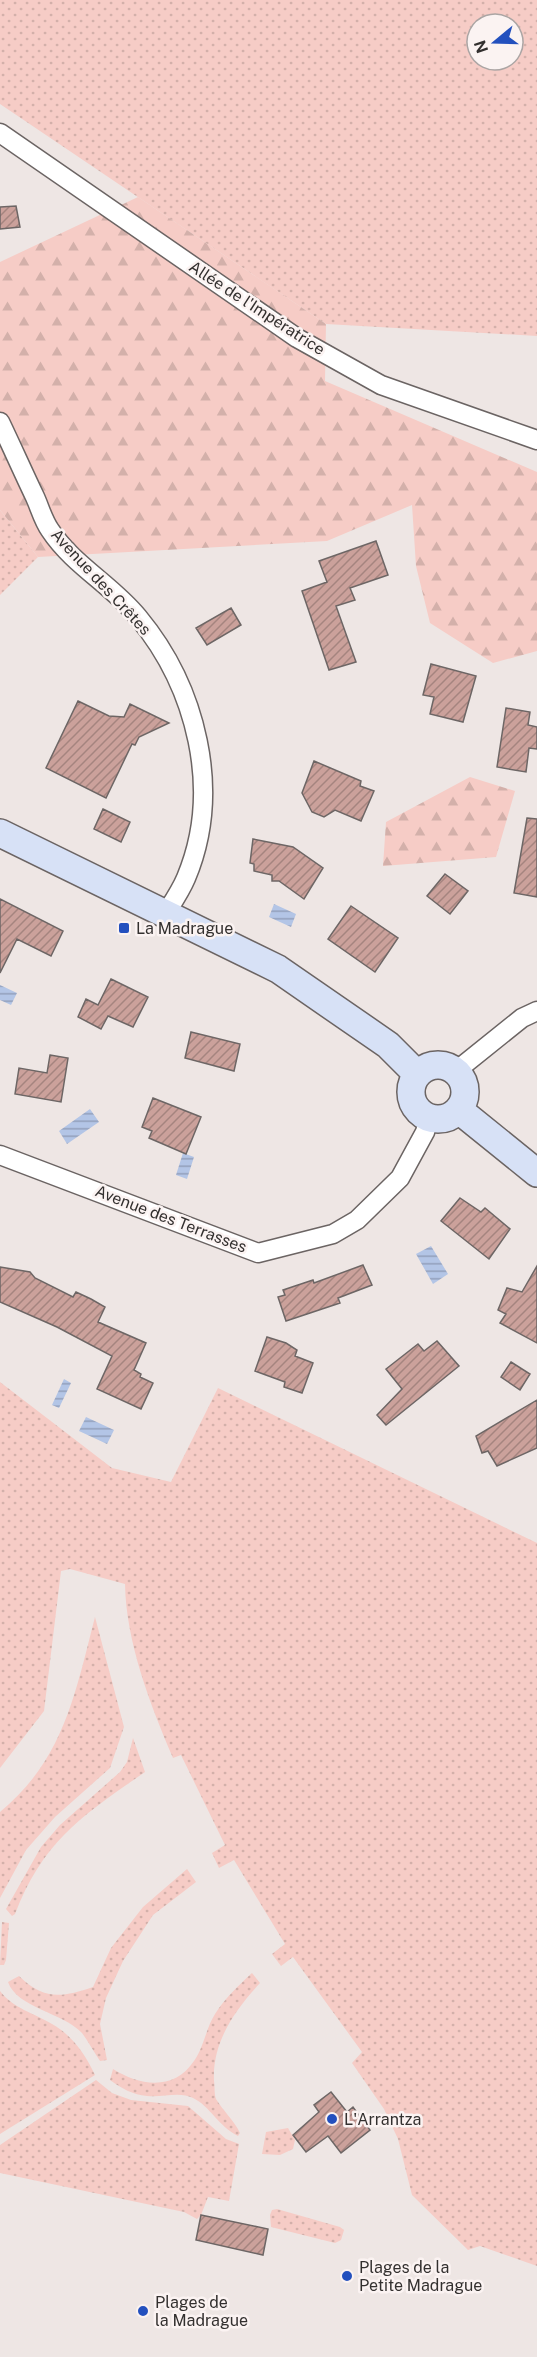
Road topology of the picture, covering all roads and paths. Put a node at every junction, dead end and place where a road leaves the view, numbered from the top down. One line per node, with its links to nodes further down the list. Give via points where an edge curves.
1 (0, 133): 3 (street, Allée de l'Impératrice, via 297,338 381,385)
2 (0, 422): 5 (street, Avenue des Crêtes, via 50,530 89,574 136,615 183,686 203,782 200,829 186,879)
3 (537, 440)
4 (0, 833): 5 (main road)
5 (166, 914): 8 (main road, via 296,980 388,1045)
6 (537, 1011): 7 (street, via 522,1018)
7 (456, 1071): 8 (main road, via 436,1065); 9 (main road, via 465,1090)
8 (417, 1074): 10 (main road, via 411,1094 420,1113)
9 (459, 1110): 10 (main road, via 450,1117); 12 (main road)
10 (429, 1118): 11 (street, Avenue des Terrasses, via 400,1178 357,1220 333,1234 258,1253)
11 (0, 1155)
12 (537, 1173)

